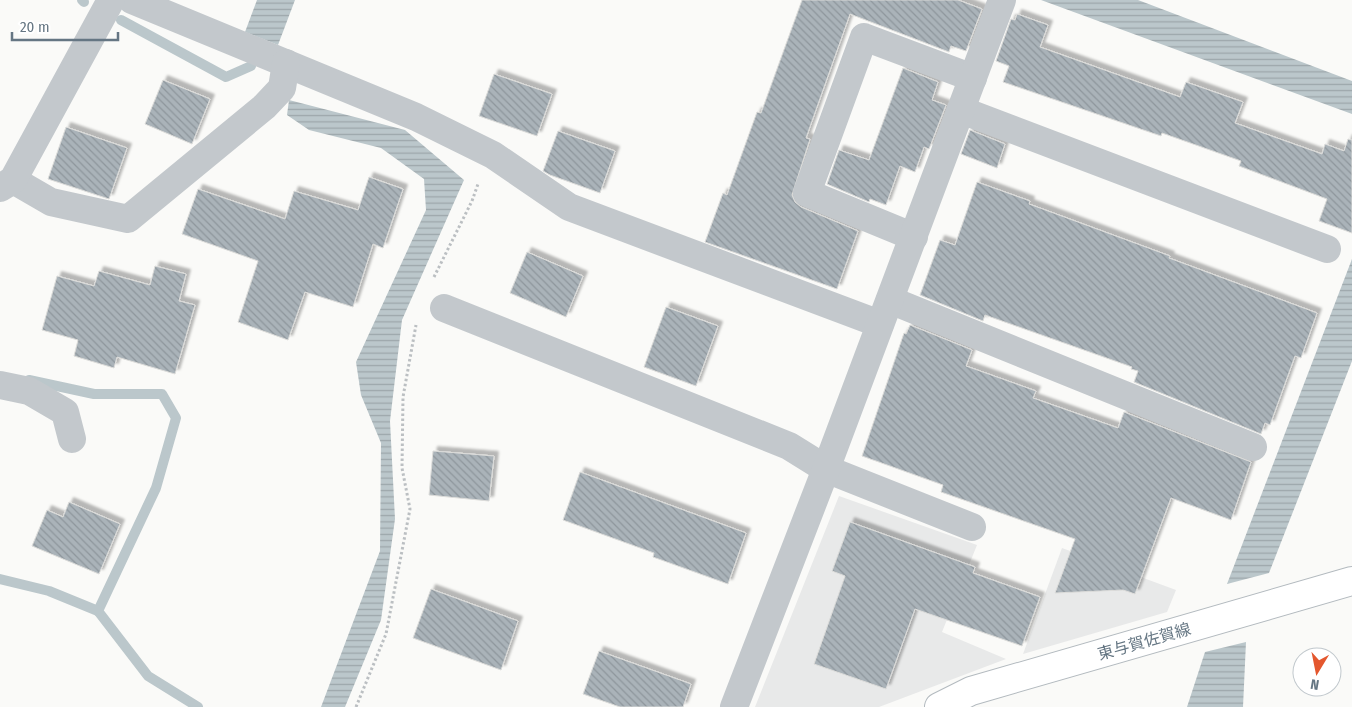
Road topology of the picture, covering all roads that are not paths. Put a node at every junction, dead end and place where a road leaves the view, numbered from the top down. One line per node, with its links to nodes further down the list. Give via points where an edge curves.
1 (111, 0): 7 (street)
2 (132, 0): 4 (street)
3 (1002, 0): 5 (street)
4 (286, 63): 7 (street, via 282,88 264,107 128,219 51,202); 11 (street, via 416,117 487,152 569,207)
5 (973, 78): 6 (street); 8 (street, via 864,37 807,194)
6 (961, 110): 8 (street); 9 (street)
7 (7, 184)
8 (914, 237): 11 (street)
9 (1326, 249)
10 (444, 308): 15 (street, via 789,446)
11 (885, 312): 14 (street); 15 (street)
12 (0, 385): 13 (street, via 29,391 65,412)
13 (72, 440)
14 (1253, 447)
15 (826, 469): 16 (street); 18 (street)
16 (972, 527)
17 (1352, 581): 19 (main road, 東与賀佐賀線, via 971,691)
18 (734, 707)
19 (939, 707)

